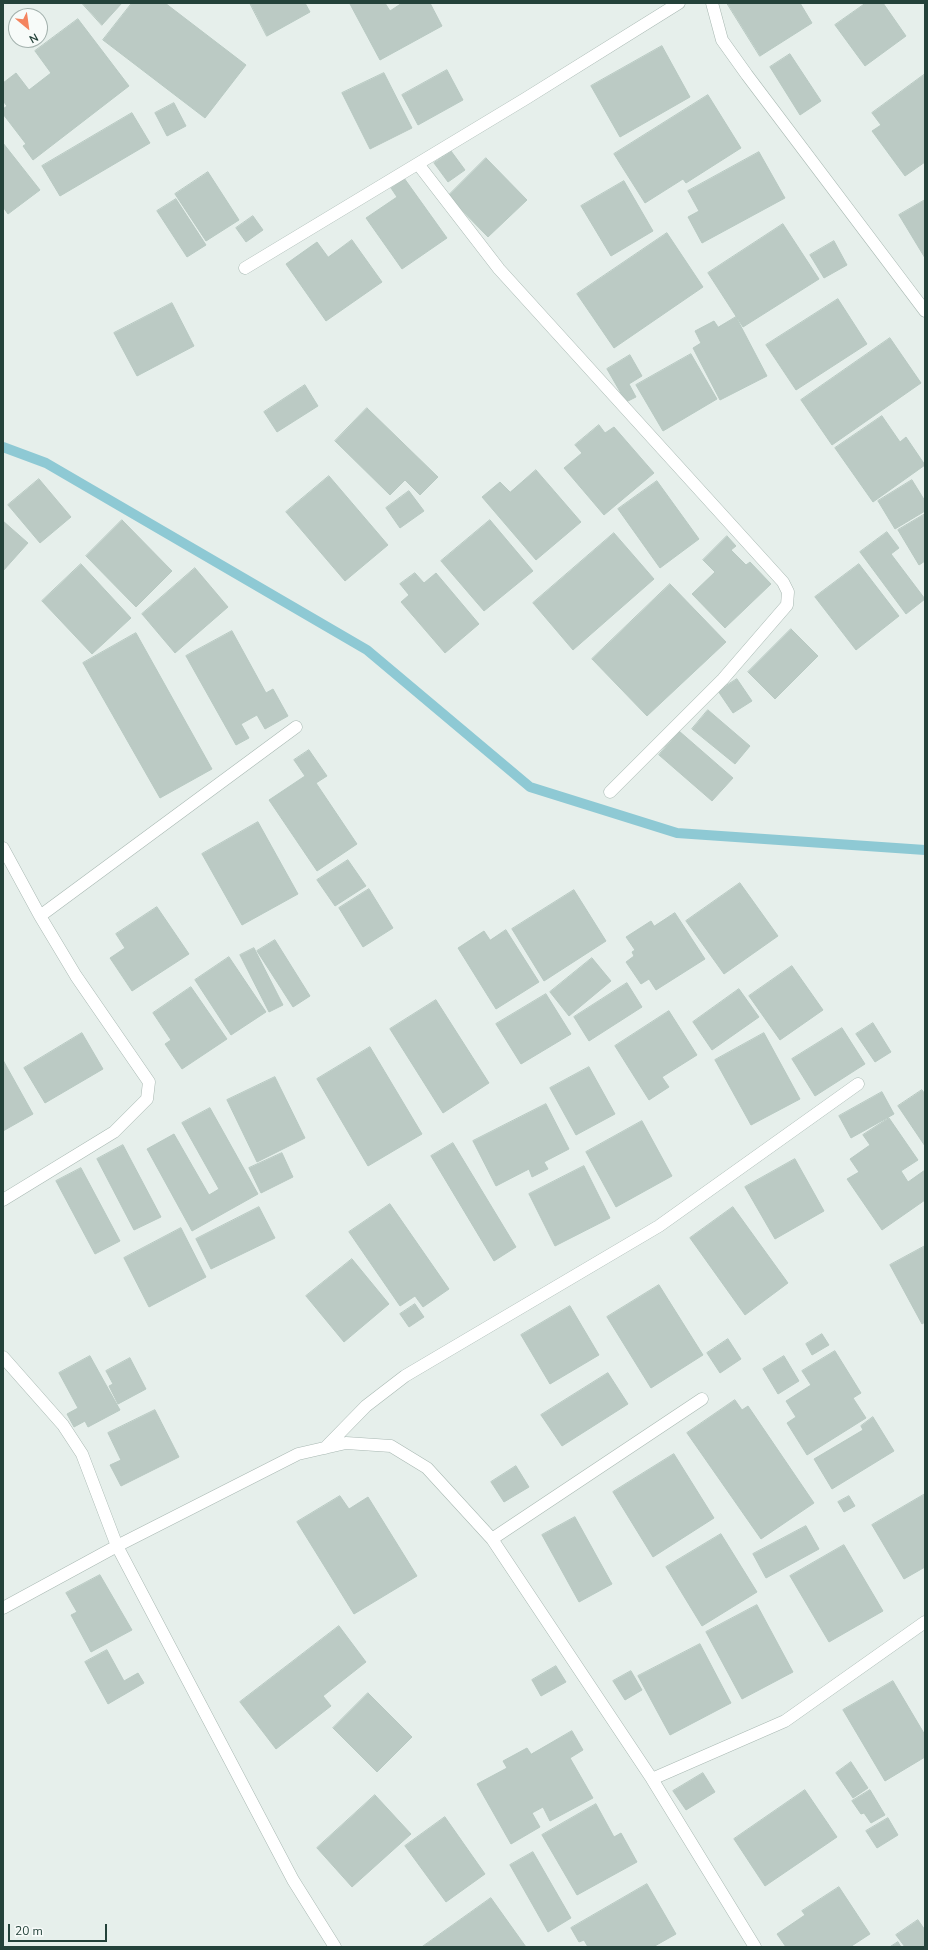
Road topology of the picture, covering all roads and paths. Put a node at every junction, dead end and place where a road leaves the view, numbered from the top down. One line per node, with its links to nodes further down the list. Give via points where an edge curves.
1 (679, 3): 3 (street)
2 (712, 3): 5 (street, via 722,40)
3 (418, 164): 4 (street); 7 (street, via 499,269 783,582 788,592 787,605 723,679)
4 (244, 268)
5 (925, 311)
6 (296, 727): 9 (street)
7 (610, 792)
8 (3, 848): 9 (street)
9 (40, 916): 11 (street, via 76,976 149,1082 147,1098 114,1132)
10 (858, 1084): 14 (street, via 659,1226 405,1376 366,1406)
11 (3, 1200)
12 (3, 1357): 16 (street, via 63,1425 82,1454)
13 (702, 1400): 15 (street)
14 (325, 1448): 15 (street, via 346,1443 391,1446 427,1468); 16 (street, via 298,1454)
15 (492, 1539): 19 (street)
16 (117, 1546): 17 (street); 20 (street, via 293,1880)
17 (3, 1608)
18 (925, 1622): 19 (street, via 785,1721)
19 (652, 1779): 21 (street)
20 (335, 1947)
21 (755, 1947)

